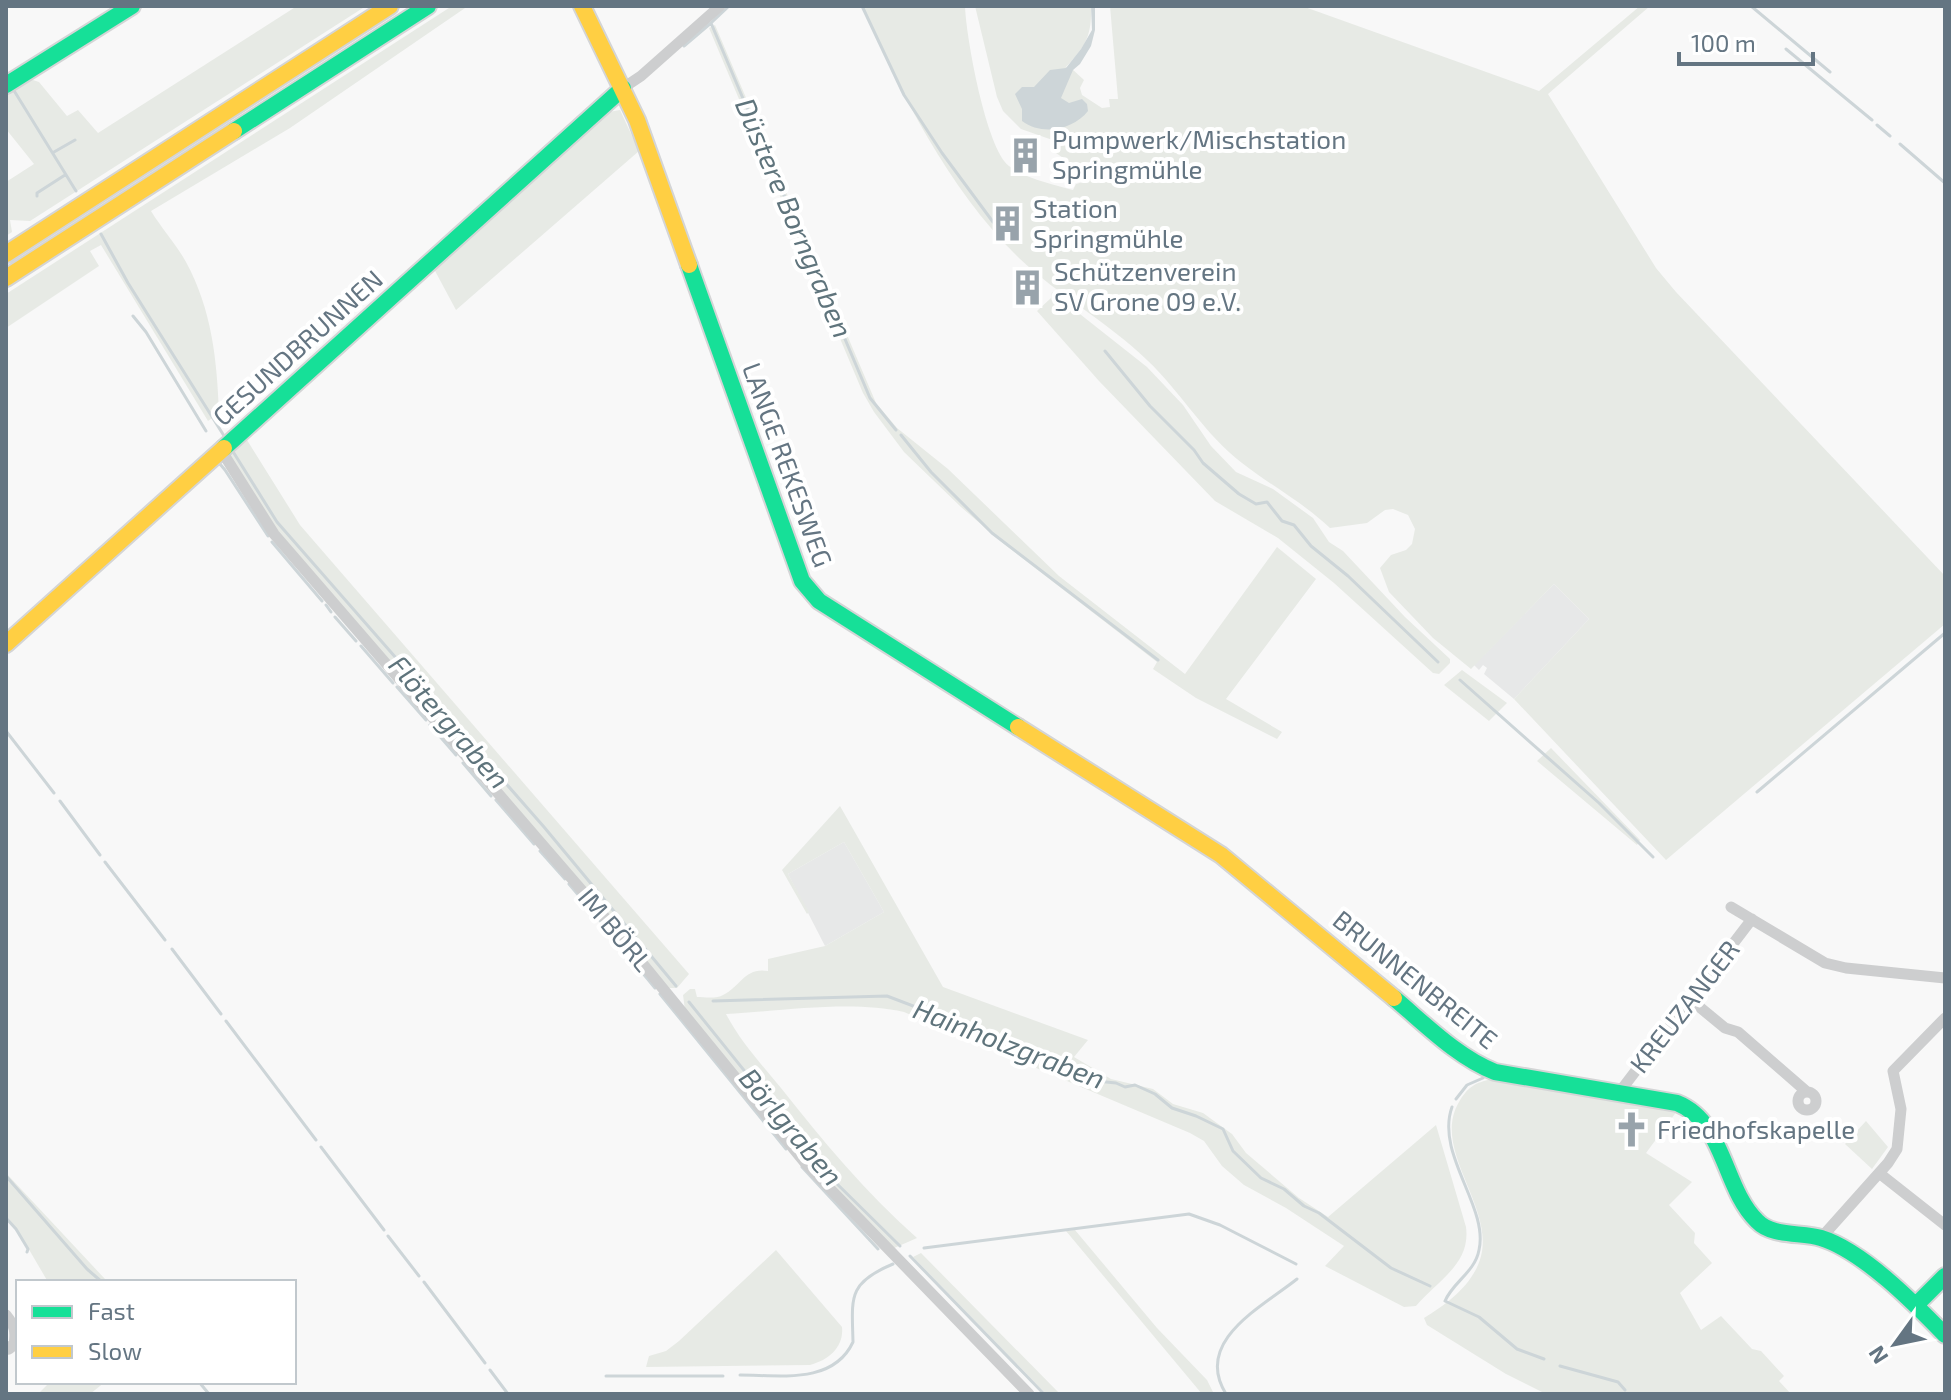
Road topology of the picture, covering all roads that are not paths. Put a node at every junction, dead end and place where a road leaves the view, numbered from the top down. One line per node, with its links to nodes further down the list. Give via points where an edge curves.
1 (132, 6): 6 (main road)
2 (390, 6): 8 (main road)
3 (428, 6): 9 (main road)
4 (582, 6): 7 (main road, LANGE REKESWEG)
5 (720, 6): 7 (street)
6 (13, 81)
7 (623, 88): 10 (main road, GESUNDBRUNNEN); 12 (main road, LANGE REKESWEG, via 808,590)
8 (6, 254)
9 (6, 278)
10 (221, 450): 11 (main road, GESUNDBRUNNEN); 29 (street, IM BÖRL, via 274,534 598,909 806,1164)
11 (6, 644)
12 (1246, 873): 19 (main road, BRUNNENBREITE, via 1482,1067)
13 (1731, 907): 14 (street)
14 (1752, 919): 15 (street, via 1825,963); 16 (street, KREUZANGER)
15 (1945, 978)
16 (1691, 1000): 18 (street, via 1725,1028 1738,1032); 19 (street, KREUZANGER)
17 (1945, 1018): 20 (street, via 1893,1071 1900,1130 1893,1156)
18 (1807, 1092)
19 (1618, 1094): 22 (main road, BRUNNENBREITE, via 1692,1109 1758,1223)
20 (1879, 1173): 21 (street); 22 (street)
21 (1945, 1225)
22 (1821, 1238): 24 (main road, BRUNNENBREITE)
23 (1945, 1276): 24 (main road)
24 (1917, 1304): 27 (main road, BRUNNENBREITE)
25 (6, 1315): 26 (street)
26 (10, 1328): 28 (street, via 14,1345)
27 (1945, 1335)
28 (6, 1346)
29 (1029, 1394)

